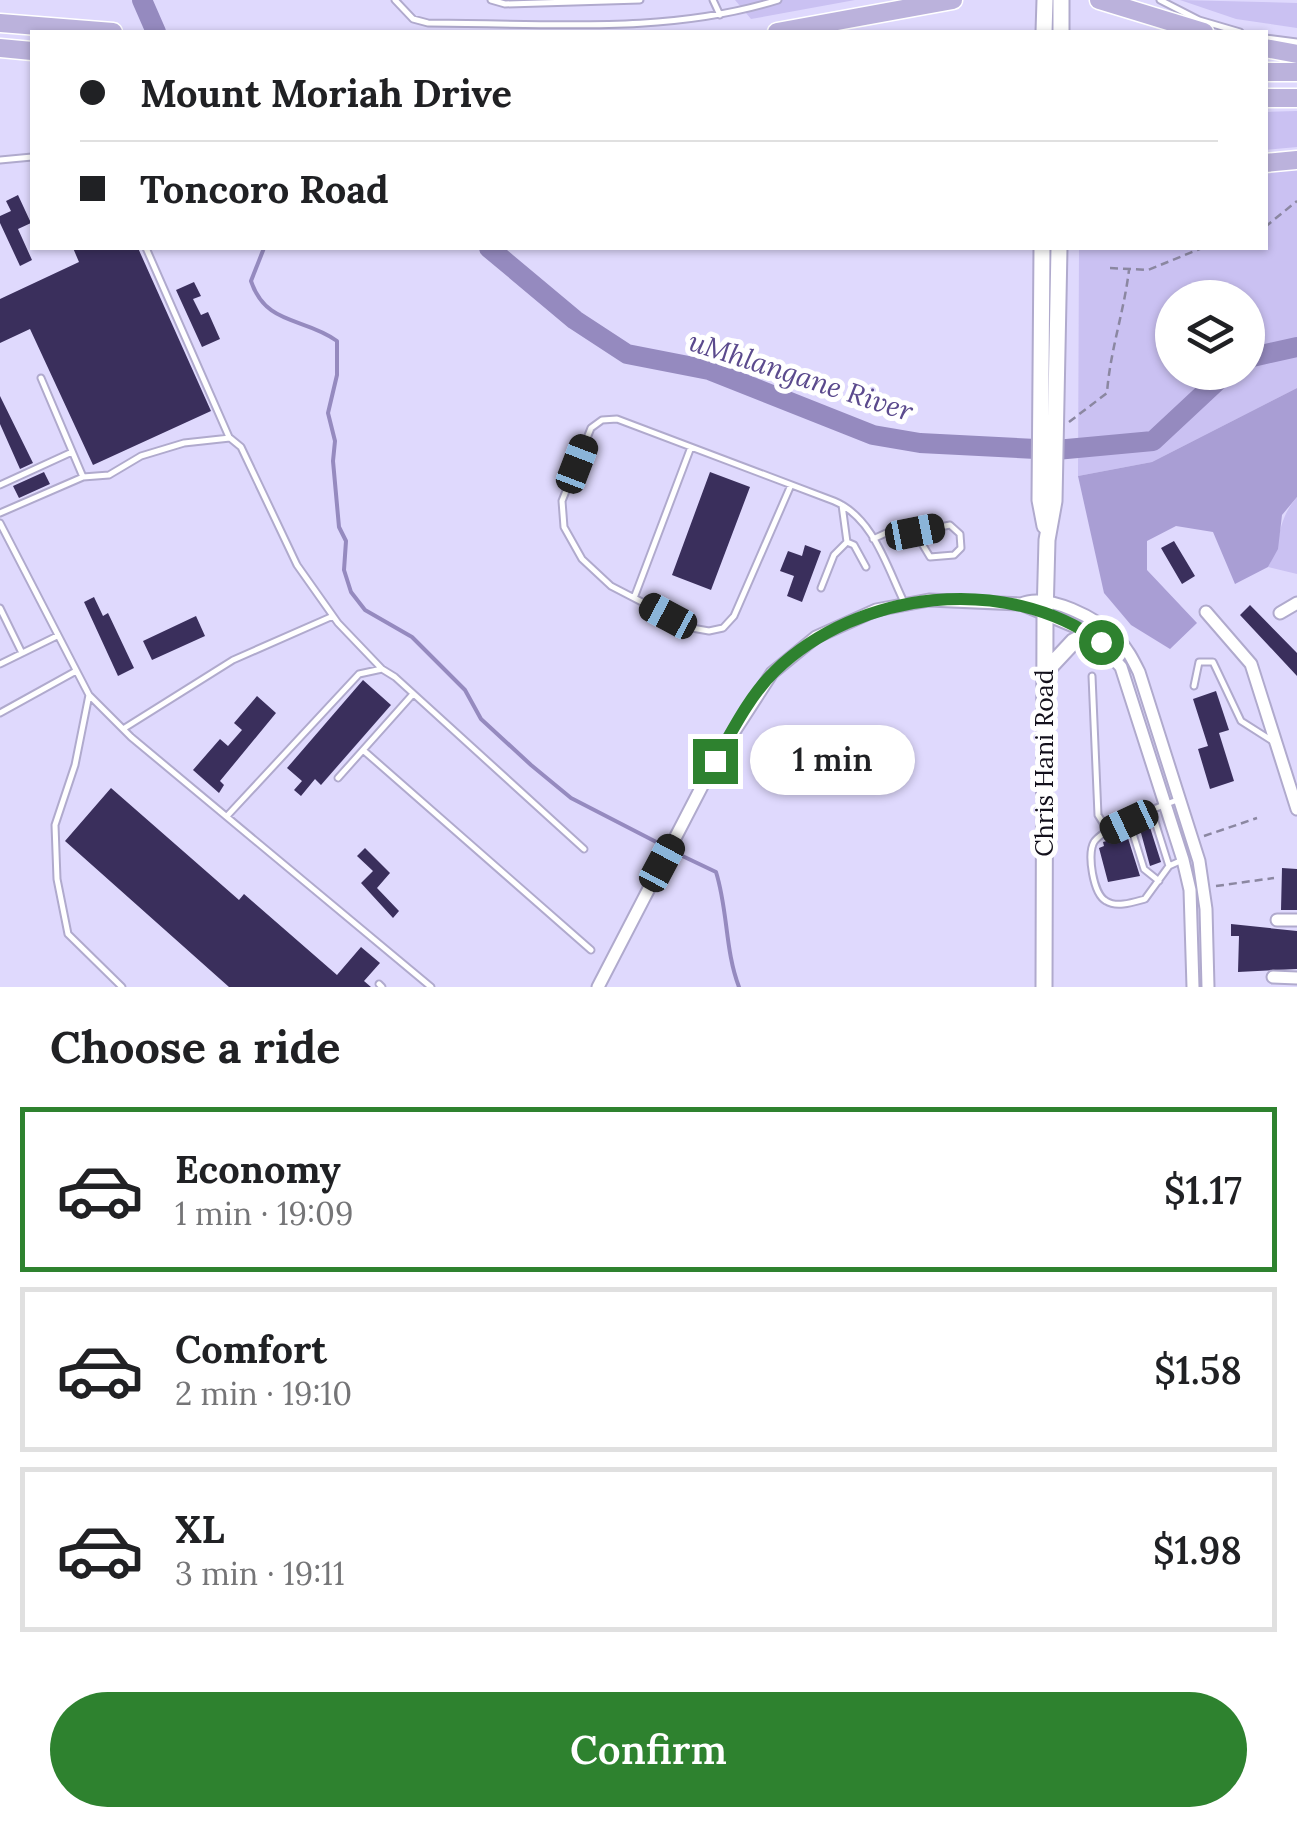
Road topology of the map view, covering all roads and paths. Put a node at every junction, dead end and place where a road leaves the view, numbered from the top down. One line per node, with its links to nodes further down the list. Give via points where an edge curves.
1 (394, 0): 11 (lane, via 428,23)
2 (491, 0): 3 (lane)
3 (640, 0)
4 (713, 0): 11 (lane)
5 (778, 0): 11 (lane)
6 (953, 0): 14 (main road)
7 (1045, 0): 15 (main road)
8 (1062, 0): 16 (main road)
9 (1099, 0): 17 (main road)
10 (1160, 0): 18 (lane)
11 (720, 15)
12 (0, 22): 13 (main road)
13 (90, 30)
14 (788, 30)
15 (1044, 30)
16 (1061, 30)
17 (1197, 30)
18 (1233, 30)
19 (1268, 38): 20 (lane)
20 (1297, 42)
21 (0, 48): 23 (main road)
22 (1268, 49): 24 (main road)
23 (30, 51)
24 (1297, 54)
25 (1268, 72): 26 (main road)
26 (1297, 72)
27 (1268, 98): 28 (main road)
28 (1297, 98)
29 (30, 156): 30 (lane)
30 (0, 160)
31 (1297, 160): 32 (main road)
32 (1268, 163)
33 (1297, 200): 34 (path)
34 (1268, 224)
35 (147, 250): 44 (lane)
36 (1043, 250): 41 (main road, Chris Hani Road)
37 (1058, 250): 41 (main road, Chris Hani Road)
38 (1197, 250): 40 (path, via 1159,267)
39 (1110, 268): 40 (path)
40 (1130, 270): 43 (path, via 1107,393)
41 (1050, 276): 62 (main road, Chris Hani Road)
42 (41, 378): 46 (lane)
43 (1068, 422)
44 (230, 438): 47 (lane, via 184,443 108,475); 65 (lane, via 242,447 297,565)
45 (691, 447): 49 (lane); 58 (lane); 58 (lane, via 616,418 602,420 591,428 562,500 564,526 582,559)
46 (72, 452): 47 (lane); 48 (lane)
47 (83, 477): 51 (lane)
48 (0, 485)
49 (791, 485): 50 (lane); 58 (lane, via 734,616 722,628 692,628)
50 (842, 504): 54 (lane); 55 (lane)
51 (0, 513)
52 (0, 523): 67 (lane)
53 (915, 532): 53 (lane, via 930,557 961,548 960,534 950,526); 54 (lane, via 897,528)
54 (873, 538): 59 (lane)
55 (847, 542): 56 (lane); 57 (lane)
56 (866, 567)
57 (821, 588)
58 (634, 598)
59 (904, 602): 62 (street); 105 (street, via 816,637 772,673 738,720)
60 (1297, 603): 64 (street)
61 (0, 608): 68 (lane)
62 (1046, 608): 66 (street); 72 (main road, Chris Hani Road); 82 (street, via 1097,623 1130,653)
63 (1206, 612): 79 (street, via 1251,664)
64 (1280, 613)
65 (333, 616): 70 (lane); 78 (lane, via 232,660)
66 (1090, 633): 72 (main road); 83 (street, via 1121,667)
67 (57, 636): 68 (lane); 71 (lane)
68 (22, 654): 69 (lane)
69 (0, 664)
70 (382, 669): 75 (lane); 86 (lane, via 359,674)
71 (76, 671): 76 (lane); 77 (lane)
72 (1044, 672): 106 (main road, Chris Hani Road)
73 (1092, 676): 89 (lane, via 1098,815)
74 (1194, 686): 79 (lane, via 1199,662 1213,662 1241,721)
75 (413, 694): 80 (lane); 91 (lane)
76 (89, 695): 78 (lane); 103 (lane, via 55,824 56,879 68,934)
77 (0, 713)
78 (123, 729): 86 (lane)
79 (1276, 743): 84 (street)
80 (363, 750): 81 (lane); 100 (lane)
81 (338, 778)
82 (1180, 799): 83 (lane); 90 (street)
83 (1166, 804): 85 (lane); 93 (street)
84 (1297, 809)
85 (1152, 812): 88 (lane); 94 (lane)
86 (228, 816): 104 (lane)
87 (1257, 818): 90 (path)
88 (1129, 822): 89 (lane); 96 (lane, via 1144,868)
89 (1108, 831): 96 (lane, via 1093,844 1091,856 1101,897 1115,904 1145,899)
90 (1193, 840): 92 (street)
91 (584, 849)
92 (1198, 856): 93 (lane); 97 (street)
93 (1184, 860): 94 (lane); 107 (street)
94 (1170, 866): 96 (lane)
95 (1274, 878): 97 (path)
96 (1158, 881)
97 (1204, 887): 108 (street)
98 (1277, 920): 99 (street)
99 (1297, 920)
100 (592, 950)
101 (1273, 977): 102 (street)
102 (1297, 978)
103 (122, 987)
104 (431, 987)
105 (598, 987)
106 (1044, 987)
107 (1193, 987)
108 (1208, 987)

